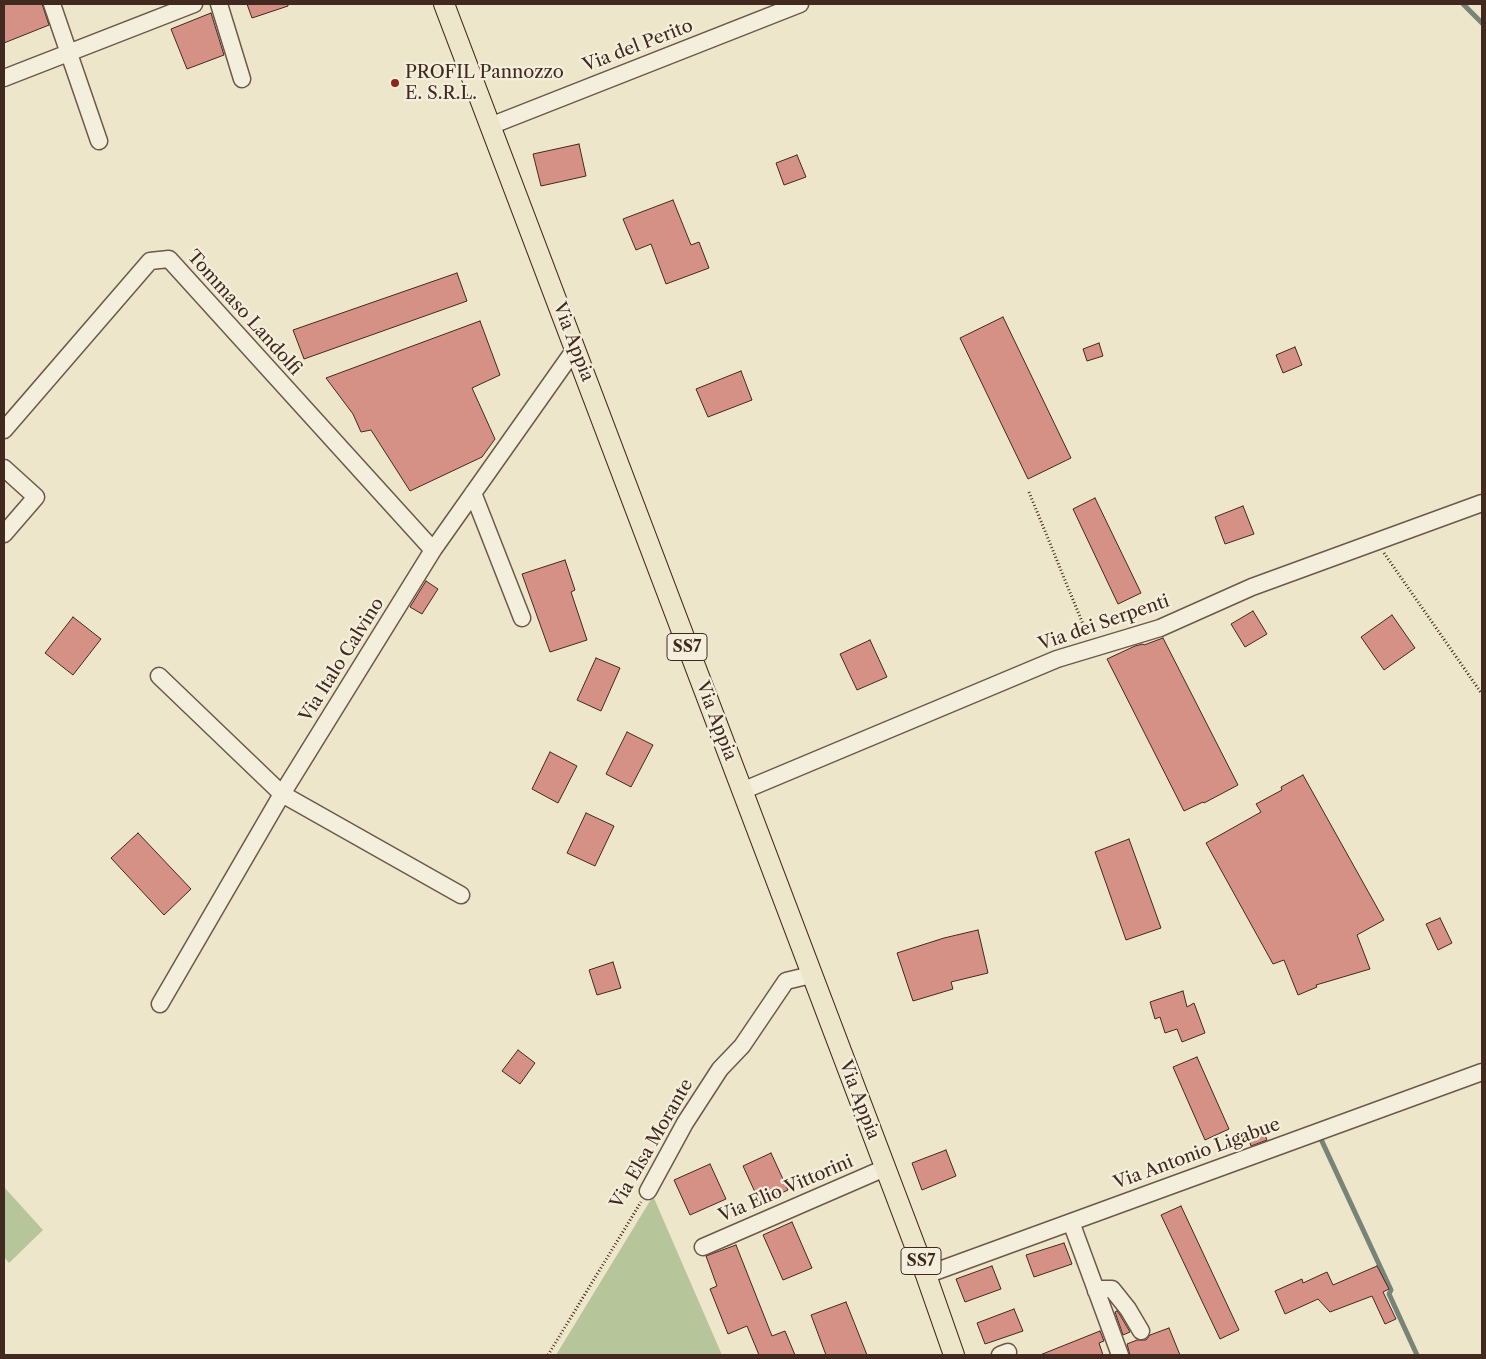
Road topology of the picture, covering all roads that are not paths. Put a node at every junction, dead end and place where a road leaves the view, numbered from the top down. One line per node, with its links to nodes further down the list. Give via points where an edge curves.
1 (52, 4): 6 (street)
2 (194, 4): 6 (street)
3 (218, 4): 8 (street)
4 (444, 4): 9 (main road, Via Appia / SS7)
5 (800, 4): 9 (street, Via del Perito)
6 (69, 53): 7 (street); 10 (street)
7 (4, 78)
8 (242, 79)
9 (490, 126): 11 (main road, Via Appia / SS7)
10 (99, 141)
11 (575, 349): 14 (street, Via Italo Calvino); 20 (main road, Via Appia / SS7)
12 (4, 430): 17 (street, Tommaso Landolfi, via 150,261 169,260)
13 (4, 468): 16 (street, via 36,497)
14 (473, 493): 17 (street, Via Italo Calvino); 18 (street)
15 (1482, 503): 20 (street, Via dei Serpenti, via 1252,588 1160,628 1057,659)
16 (4, 534)
17 (433, 550): 21 (street, Via Italo Calvino)
18 (522, 618)
19 (159, 676): 21 (street)
20 (742, 791): 23 (main road, Via Appia / SS7)
21 (282, 794): 22 (street); 24 (street, Via Italo Calvino)
22 (461, 895)
23 (811, 975): 26 (main road, Via Appia / SS7); 27 (street, Via Elsa Morante, via 786,981 742,1046 720,1069 685,1123)
24 (160, 1004)
25 (1482, 1072): 28 (street, Via Antonio Ligabue)
26 (885, 1168): 29 (street, Via Elio Vittorini); 30 (main road, Via Appia / SS7)
27 (648, 1191)
28 (1071, 1222): 30 (street, Via Antonio Ligabue); 31 (street)
29 (703, 1247)
30 (926, 1275): 33 (main road, Via Appia / SS7)
31 (1096, 1291): 32 (street, via 1112,1289); 34 (street)
32 (1141, 1331)
33 (954, 1355)
34 (1120, 1355)

